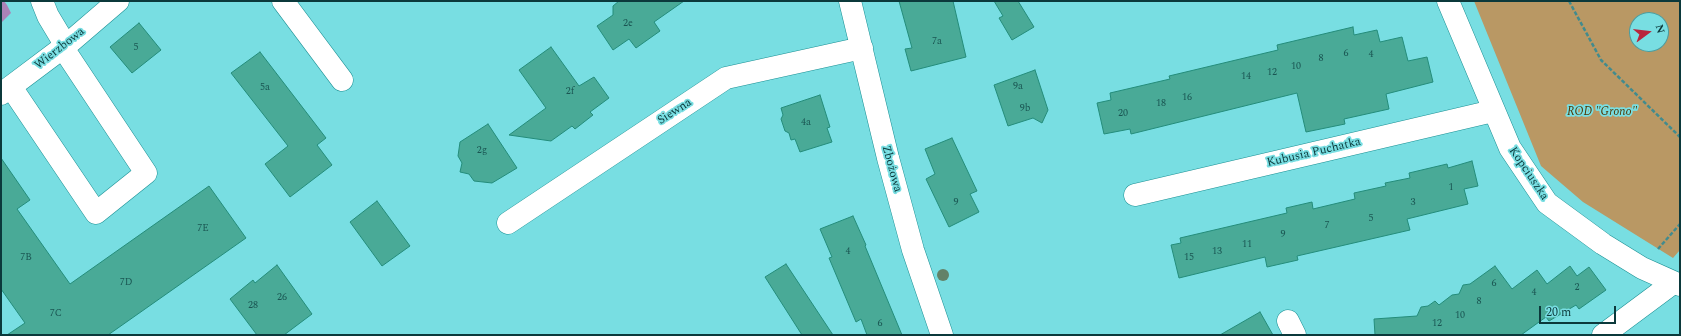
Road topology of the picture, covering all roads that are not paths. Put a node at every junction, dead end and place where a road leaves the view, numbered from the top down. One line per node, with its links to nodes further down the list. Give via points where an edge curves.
1 (42, 1): 6 (street)
2 (118, 1): 6 (street, Wierzbowa)
3 (283, 1): 8 (street)
4 (850, 1): 7 (street, Zbożowa)
5 (1448, 1): 10 (street, Kopciuszka)
6 (64, 47): 9 (street, Wierzbowa); 9 (street, via 146,173 96,213)
7 (862, 48): 12 (street, Siewna, via 726,78); 14 (street, Zbożowa, via 898,196)
8 (342, 80)
9 (6, 90)
10 (1493, 111): 11 (street, Kubusia Puchatka); 13 (street, Kopciuszka, via 1510,148 1548,203 1603,244 1642,268)
11 (1135, 195)
12 (508, 223)
13 (1677, 284): 15 (street)
14 (940, 334)
15 (1603, 335)

